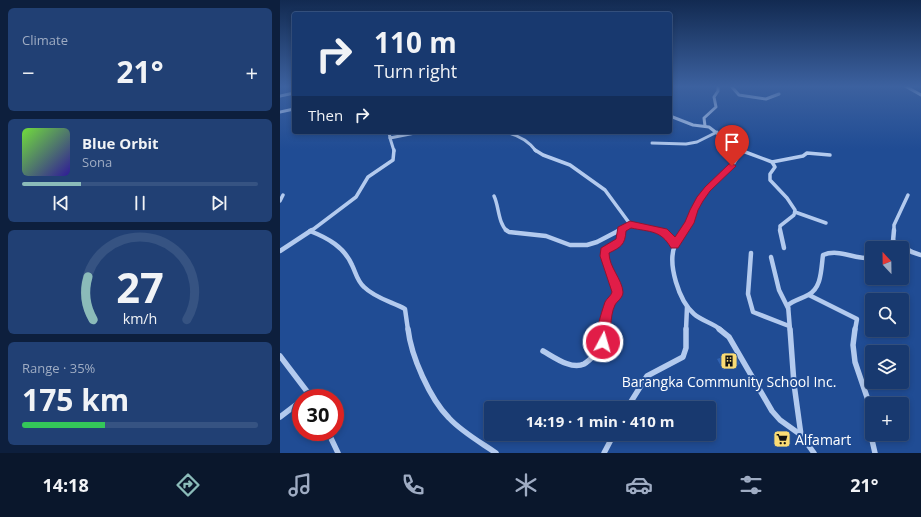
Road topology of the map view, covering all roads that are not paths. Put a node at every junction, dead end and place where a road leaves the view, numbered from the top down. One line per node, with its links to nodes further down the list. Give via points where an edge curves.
1 (716, 107): 5 (street, via 704,118)
2 (292, 109): 3 (street)
3 (280, 112)
4 (672, 117): 5 (street, via 693,125)
5 (706, 126): 6 (street)
6 (717, 132): 11 (street, via 697,142 686,144); 12 (street)
7 (389, 134): 10 (street)
8 (410, 134): 10 (street)
9 (513, 134): 21 (street, via 531,143 535,150 543,155 570,165 605,190)
10 (390, 138): 23 (street, via 394,148 393,160 368,177 356,197)
11 (652, 143)
12 (740, 150): 14 (street); 25 (street, via 732,166 700,200 690,223)
13 (830, 155): 14 (street, via 807,153)
14 (772, 162): 19 (street, via 775,167 770,174 770,180 790,202)
15 (282, 195): 18 (street)
16 (908, 195): 24 (street, via 894,225)
17 (494, 196): 22 (street, via 503,228 508,232 546,236 570,245 587,245)
18 (280, 201)
19 (795, 212): 20 (street); 26 (street, via 780,226)
20 (826, 223)
21 (630, 224): 22 (street); 25 (street, via 663,231)
22 (622, 229): 37 (street, via 621,240 604,251 618,292 610,303 602,347 586,364 578,366 567,364)
23 (310, 231): 28 (street); 47 (street, via 326,236 339,247 366,289 405,309 410,341 439,406 447,418)
24 (894, 241)
25 (675, 245): 34 (street, via 674,271)
26 (784, 248)
27 (909, 250): 30 (street)
28 (280, 251)
29 (751, 253): 36 (street, via 748,294 753,312)
30 (921, 255)
31 (771, 258): 35 (street)
32 (865, 259): 33 (street, via 833,252 825,253 819,283)
33 (809, 295): 35 (street, via 794,300); 50 (street, via 857,320 853,345 855,362 869,403)
34 (687, 307): 40 (street, via 684,357 647,376); 43 (street, via 729,337 772,410 780,420)
35 (788, 308): 36 (street)
36 (789, 326): 43 (street)
37 (543, 351)
38 (280, 356): 39 (street)
39 (304, 389)
40 (631, 401)
41 (292, 408): 42 (street)
42 (280, 417)
43 (801, 435): 49 (street)
44 (332, 441): 46 (street)
45 (610, 441): 48 (street)
46 (338, 453)
47 (496, 453)
48 (604, 453)
49 (814, 453)
50 (875, 453)

